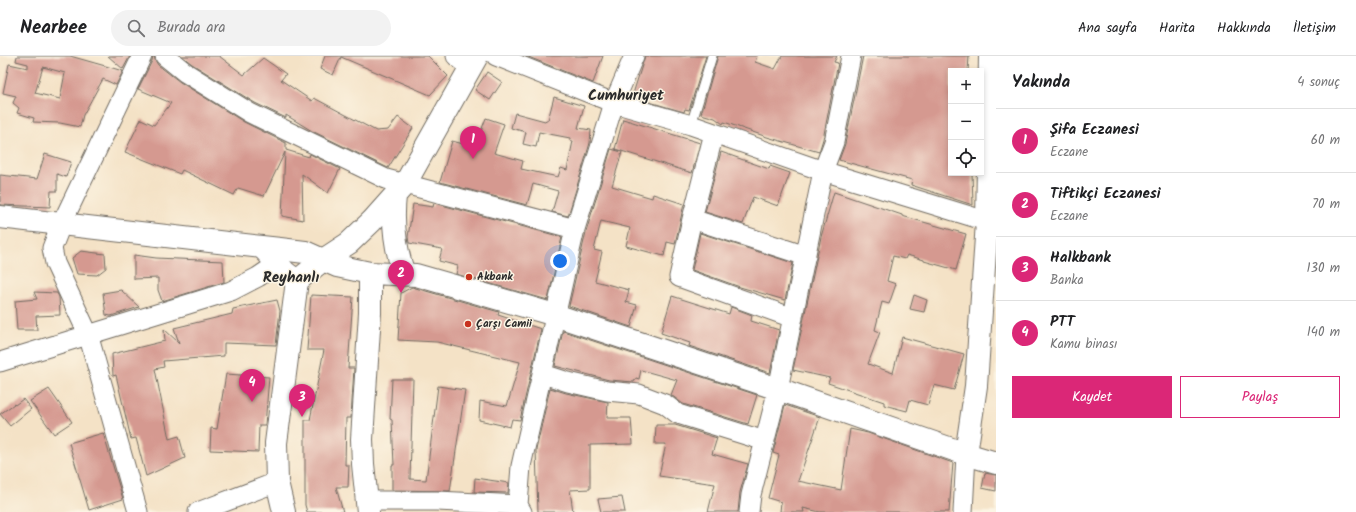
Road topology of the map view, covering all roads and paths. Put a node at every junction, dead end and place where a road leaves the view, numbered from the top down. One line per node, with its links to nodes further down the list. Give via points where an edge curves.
1 (142, 56): 17 (street)
2 (165, 56): 13 (street, via 186,73 250,113 386,179)
3 (496, 56): 9 (street)
4 (634, 56): 9 (street)
5 (712, 56): 10 (lane)
6 (851, 56): 12 (street, via 834,142)
7 (468, 60): 13 (main road)
8 (992, 68): 16 (main road)
9 (614, 103): 10 (street); 18 (street)
10 (691, 125): 11 (street)
11 (714, 133): 12 (street); 15 (street)
12 (823, 171): 16 (street); 20 (street)
13 (400, 190): 18 (street); 21 (main road, via 349,243); 24 (main road, via 393,212 399,259)
14 (0, 218): 17 (main road)
15 (692, 219): 20 (street); 27 (street, via 678,277)
16 (991, 223): 33 (main road, via 976,386)
17 (60, 225): 19 (main road); 28 (street, via 52,248 55,263)
18 (575, 229): 26 (street)
19 (263, 248): 21 (main road, via 305,252); 22 (main road)
20 (806, 256): 27 (street)
21 (323, 260): 23 (main road, via 337,266); 25 (main road)
22 (277, 264): 25 (main road); 28 (street, via 231,291)
23 (370, 273): 24 (main road); 36 (main road, via 362,439)
24 (404, 274): 26 (main road, via 416,275)
25 (297, 281): 35 (main road, via 276,443)
26 (555, 315): 30 (street); 31 (main road)
27 (793, 318): 31 (street)
28 (88, 334): 29 (street); 38 (street)
29 (0, 362)
30 (543, 374): 32 (street, via 607,391 639,394 664,404 678,414); 37 (street, via 521,466)
31 (778, 389): 32 (street); 33 (main road)
32 (765, 441): 41 (street)
33 (966, 454): 34 (main road); 42 (street)
34 (996, 463)
35 (277, 482): 39 (street); 40 (main road)
36 (368, 506): 37 (street, via 437,501)
37 (520, 508)
38 (138, 512)
39 (198, 512)
40 (284, 512)
41 (749, 512)
42 (963, 512)

